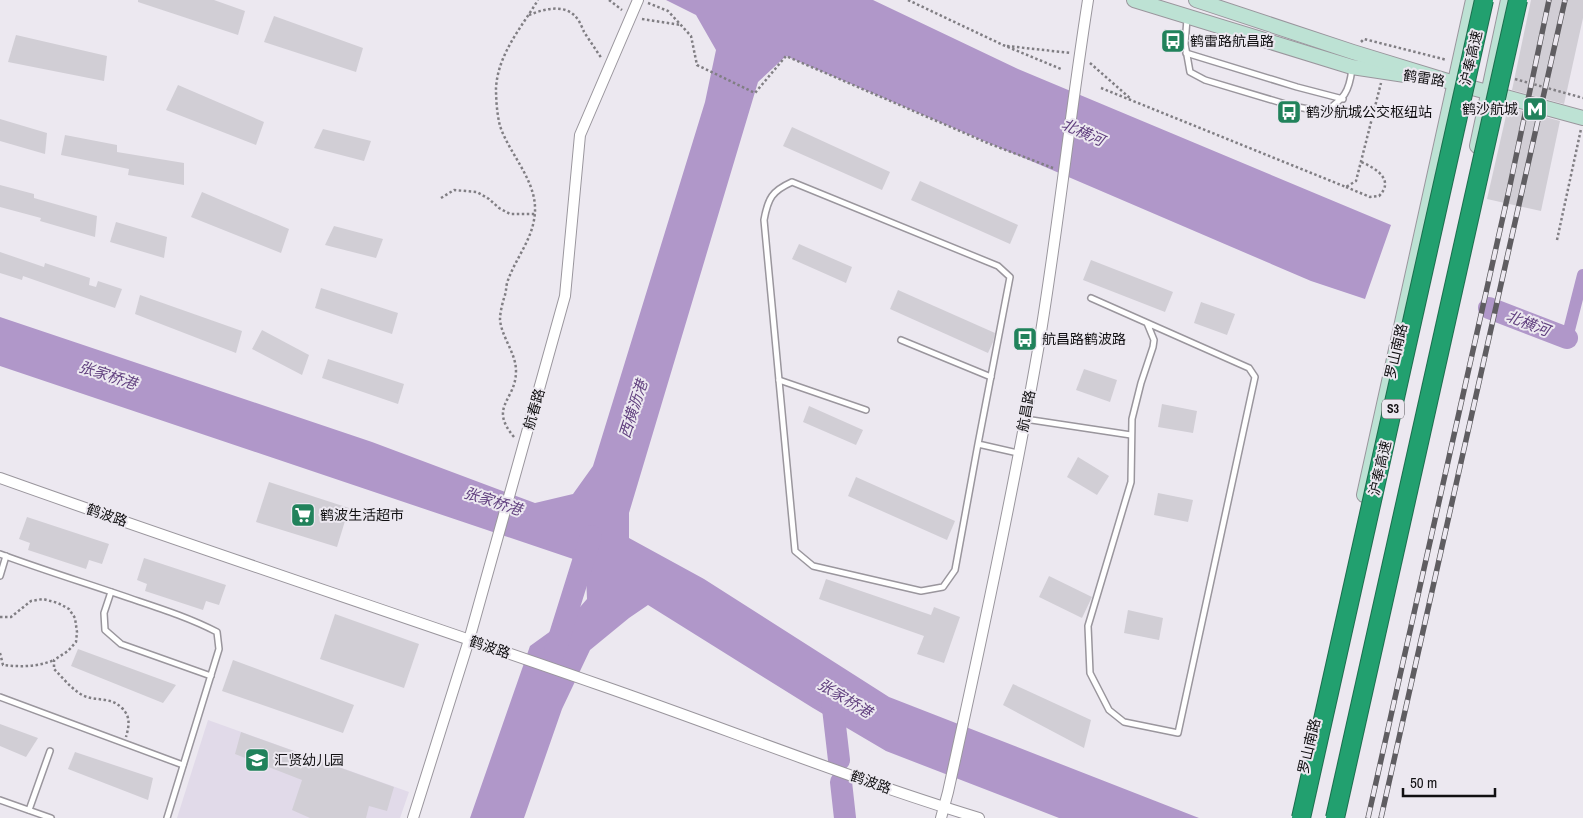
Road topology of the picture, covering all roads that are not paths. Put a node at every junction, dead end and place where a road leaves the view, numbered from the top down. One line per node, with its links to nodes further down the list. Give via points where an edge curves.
1 (638, 0): 31 (street, 航春路, via 580,135 565,296)
2 (1088, 0): 23 (street, 航昌路, via 1039,343)
3 (1134, 0): 9 (main road, 鹤雷路)
4 (1196, 0): 10 (main road, 鹤雷路)
5 (1473, 0): 13 (main road, 罗山南路)
6 (1484, 0): 45 (highway, 沪奉高速 / S3, bridge)
7 (1508, 0): 14 (main road)
8 (1518, 0): 46 (highway, S3, bridge)
9 (1188, 16): 11 (lane); 12 (main road, 鹤雷路)
10 (1353, 52): 12 (lane); 13 (main road, 鹤雷路)
11 (1186, 53): 15 (lane); 15 (lane, via 1190,72 1205,80 1292,106 1325,112)
12 (1352, 67): 13 (main road, 鹤雷路); 15 (lane, via 1351,80)
13 (1454, 83): 14 (main road); 44 (main road, 罗山南路)
14 (1488, 92): 16 (main road); 47 (main road)
15 (1343, 99)
16 (1583, 118)
17 (1091, 298): 18 (lane)
18 (1147, 323): 24 (lane, via 1154,340 1153,348 1141,383); 24 (lane, via 1249,368 1255,377 1178,733 1124,722 1108,710 1090,673 1088,626 1131,482)
19 (901, 340): 20 (lane)
20 (991, 377): 21 (lane, via 1010,277 998,266 792,182 778,188 767,204 764,220); 25 (lane)
21 (779, 380): 22 (lane); 25 (lane, via 795,552 813,566 921,591 943,587 955,570)
22 (866, 410)
23 (1025, 419): 24 (lane); 26 (street, 航昌路)
24 (1131, 435)
25 (978, 444): 26 (lane)
26 (1018, 453): 37 (street, 航昌路, via 998,562)
27 (0, 478): 31 (street, 鹤波路)
28 (3, 555): 29 (lane); 30 (lane)
29 (0, 576)
30 (111, 592): 32 (lane, via 104,613 105,630 122,644); 32 (lane, via 194,620 217,632 219,649)
31 (469, 640): 37 (street, 鹤波路); 41 (street, 航春路)
32 (211, 676): 35 (lane)
33 (0, 697): 35 (lane)
34 (50, 751): 38 (lane)
35 (183, 765): 40 (lane)
36 (0, 800): 38 (lane)
37 (944, 807): 42 (street, 航昌路); 43 (street, 鹤波路)
38 (29, 810): 39 (lane)
39 (51, 818)
40 (167, 818)
41 (413, 818)
42 (941, 818)
43 (978, 818)
44 (1293, 818)
45 (1301, 818)
46 (1335, 818)
47 (1342, 818)

